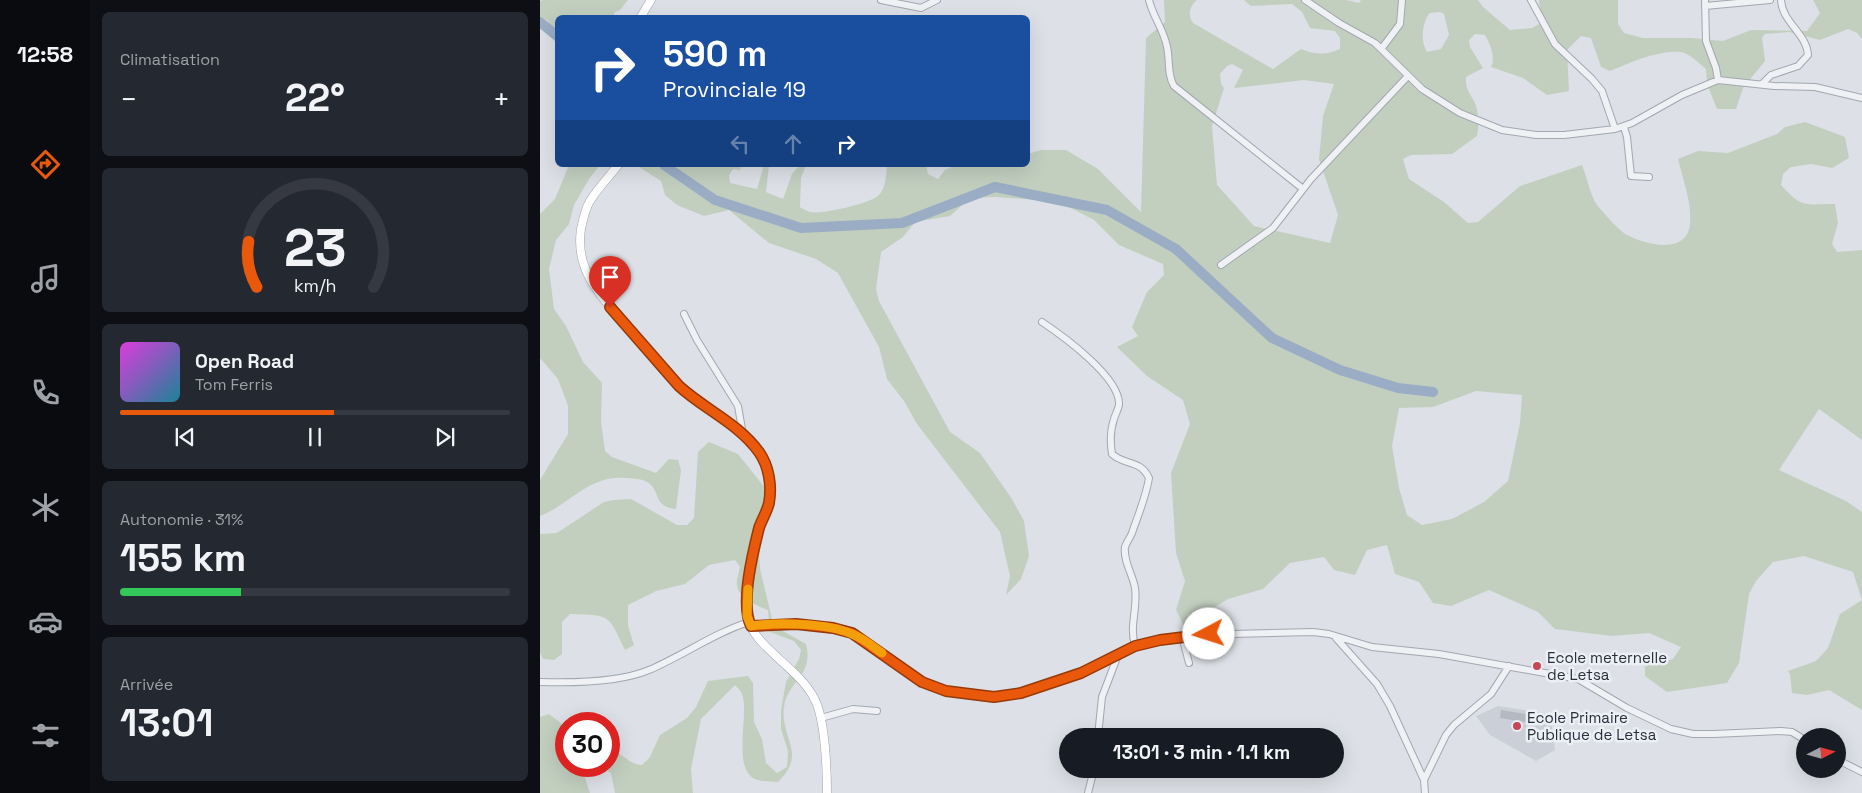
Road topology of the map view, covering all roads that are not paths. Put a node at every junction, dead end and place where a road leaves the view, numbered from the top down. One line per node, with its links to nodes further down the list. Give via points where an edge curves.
1 (650, 0): 11 (main road)
2 (881, 0): 3 (street, via 921,8)
3 (938, 0)
4 (1149, 0): 21 (street, via 1154,17 1163,30 1170,79 1174,86)
5 (1305, 0): 12 (street)
6 (1402, 0): 12 (street, via 1400,24)
7 (1531, 0): 18 (street, via 1555,44 1602,91)
8 (1770, 0): 10 (street)
9 (1780, 0): 15 (street, via 1785,16 1807,47 1808,54 1798,66 1771,75)
10 (1705, 3): 14 (street, via 1706,41)
11 (642, 15)
12 (1382, 48): 13 (street)
13 (1408, 76): 18 (street, via 1460,113 1502,130 1536,135); 21 (street)
14 (1718, 80): 15 (street); 17 (street, via 1682,94)
15 (1762, 84): 16 (street, via 1815,87)
16 (1862, 98)
17 (1624, 127): 18 (street); 20 (street, via 1631,176)
18 (1615, 129)
19 (616, 167): 25 (main road, via 585,211 580,234 584,269 602,298 679,386)
20 (1649, 177)
21 (1303, 189): 22 (street, via 1273,228)
22 (1221, 266)
23 (684, 314): 25 (street, via 738,406)
24 (1042, 322): 29 (street, via 1092,360 1105,375 1119,406 1110,432 1112,454 1139,465 1149,478 1126,546 1135,587 1132,624)
25 (743, 434): 26 (main road, via 762,456 770,478 769,502 760,527 748,585 746,607)
26 (750, 624): 30 (street, via 796,624 852,633 922,682 946,691 979,696 1021,693 1081,673); 33 (street, via 725,630 685,653 637,674 572,682); 35 (main road, via 768,648 807,687)
27 (1182, 636): 28 (street, via 1300,631); 29 (street); 31 (street)
28 (1334, 636): 32 (street, via 1372,647); 41 (street, via 1381,692)
29 (1135, 646): 30 (street)
30 (1118, 655): 36 (street, via 1102,697)
31 (1189, 663)
32 (1509, 666): 37 (street, via 1578,679 1671,729 1694,734 1781,731); 41 (street, via 1491,694 1454,725)
33 (540, 682)
34 (877, 710): 35 (street, via 853,709)
35 (821, 718): 42 (main road)
36 (1099, 728)
37 (1796, 734)
38 (1846, 764): 39 (street)
39 (1862, 772)
40 (1092, 778): 43 (street)
41 (1424, 780): 44 (street)
42 (827, 793)
43 (1088, 793)
44 (1425, 793)

